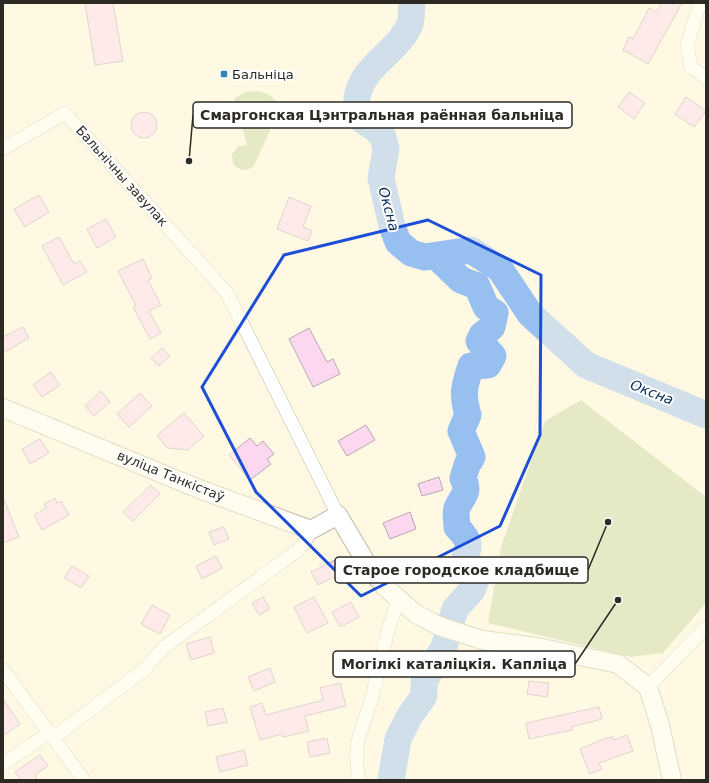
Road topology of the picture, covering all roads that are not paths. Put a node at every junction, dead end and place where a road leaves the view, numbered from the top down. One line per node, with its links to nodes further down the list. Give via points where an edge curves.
1 (700, 3): 2 (street, via 687,45 691,67)
2 (706, 78)
3 (3, 149): 5 (street, Бальнічны завулак, via 64,113 227,293)
4 (3, 408): 6 (street, вуліца Танкістаў, via 199,489)
5 (338, 515): 6 (street); 7 (street, via 370,569)
6 (311, 530): 11 (street, via 297,551 163,648 145,669)
7 (399, 600): 10 (street, via 416,614 439,626 482,640 537,647 618,664); 14 (street, via 385,637 372,697 357,740)
8 (706, 627): 10 (street)
9 (3, 670): 11 (street)
10 (648, 687): 15 (street, via 660,725)
11 (51, 736): 12 (street); 13 (street)
12 (3, 764)
13 (84, 780)
14 (359, 780)
15 (672, 780)

